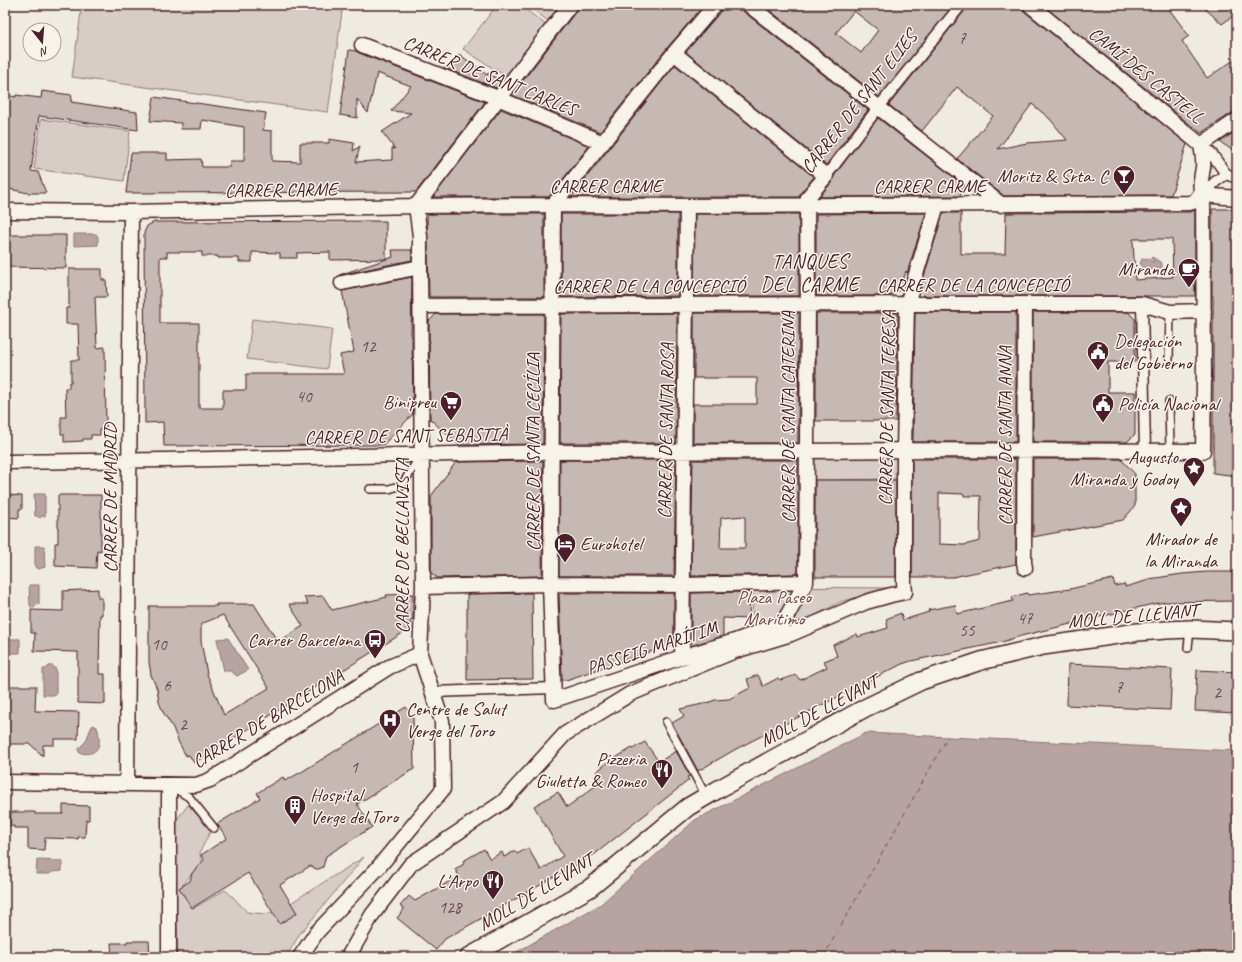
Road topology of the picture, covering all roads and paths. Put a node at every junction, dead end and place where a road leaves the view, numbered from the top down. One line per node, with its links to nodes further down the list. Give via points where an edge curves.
1 (570, 5): 8 (street)
2 (715, 5): 7 (street)
3 (749, 5): 9 (street)
4 (960, 5): 9 (street, CARRER DE SANT ELIES)
5 (1030, 5): 12 (street, CAMÍ DES CASTELL)
6 (362, 45): 8 (street, CARRER DE SANT CARLES)
7 (674, 54): 11 (street); 14 (street)
8 (498, 98): 11 (street, CARRER DE SANT CARLES); 22 (street)
9 (878, 108): 14 (street, CARRER DE SANT ELIES); 21 (street)
10 (1237, 120): 12 (street)
11 (603, 143): 18 (street)
12 (1201, 145): 13 (street, via 1211,153); 16 (street, via 1204,166 1200,182)
13 (1226, 174): 15 (street); 16 (street)
14 (826, 176): 19 (street, CARRER DE SANT ELIES, via 808,197)
15 (1237, 178)
16 (1202, 194): 17 (street); 21 (street, CARRER CARME, via 1190,204); 35 (street)
17 (1237, 198)
18 (553, 205): 22 (street, CARRER CARME); 23 (street, CARRER CARME); 32 (street, CARRER DE SANTA CECÍLIA)
19 (807, 205): 20 (street, CARRER CARME); 23 (street, CARRER CARME); 28 (street, CARRER DE SANTA CATERINA)
20 (937, 205): 21 (street, CARRER CARME); 29 (street, CARRER DE SANTA TERESA)
21 (1002, 205)
22 (416, 206): 25 (street, CARRER CARME); 26 (street, CARRER DE BELLAVISTA, via 420,236)
23 (687, 206): 33 (street, CARRER DE SANTA ROSA)
24 (5, 211): 25 (street, CARRER CARME)
25 (131, 212): 47 (street, CARRER DE MADRID)
26 (420, 267): 27 (street); 34 (street, CARRER DE BELLAVISTA)
27 (342, 283)
28 (808, 304): 29 (street, CARRER DE LA CONCEPCIÓ); 33 (street, CARRER DE LA CONCEPCIÓ); 45 (street, CARRER DE SANTA CATERINA)
29 (907, 304): 30 (street, CARRER DE LA CONCEPCIÓ); 39 (street, CARRER DE SANTA TERESA)
30 (1025, 304): 31 (street, CARRER DE LA CONCEPCIÓ); 40 (street, CARRER DE SANTA ANNA)
31 (1142, 304): 36 (street, CARRER DE LA CONCEPCIÓ); 41 (street)
32 (553, 305): 33 (street, CARRER DE LA CONCEPCIÓ); 34 (street, CARRER DE LA CONCEPCIÓ); 43 (street, CARRER DE SANTA CECÍLIA)
33 (686, 305): 44 (street, CARRER DE SANTA ROSA)
34 (420, 306): 46 (street, CARRER DE BELLAVISTA)
35 (1204, 311): 36 (street, CARRER DE LA CONCEPCIÓ); 42 (street, via 1203,451)
36 (1170, 312): 37 (lane)
37 (1169, 360)
38 (1169, 401): 42 (lane)
39 (904, 450): 40 (street); 45 (street, CARRER DE SANT SEBASTIÀ); 73 (street, CARRER DE SANTA TERESA, via 904,582 909,595 891,595 866,602 791,634 735,651 630,694 566,734 503,802 410,864 372,915)
40 (1025, 451): 41 (street); 50 (street, CARRER DE SANTA ANNA)
41 (1141, 451): 42 (street)
42 (1170, 451)
43 (551, 452): 44 (street, CARRER DE SANT SEBASTIÀ); 46 (street, CARRER DE SANT SEBASTIÀ); 52 (street, CARRER DE SANTA CECÍLIA)
44 (685, 452): 45 (street, CARRER DE SANT SEBASTIÀ); 53 (street, CARRER DE SANTA ROSA)
45 (807, 452): 51 (street, CARRER DE SANTA CATERINA)
46 (422, 454): 47 (street, CARRER DE SANT SEBASTIÀ); 49 (lane, via 402,485 389,489); 54 (street, CARRER DE BELLAVISTA)
47 (128, 461): 48 (street, CARRER DE SANT SEBASTIÀ); 67 (street, CARRER DE MADRID)
48 (5, 462)
49 (370, 489)
50 (1025, 568)
51 (806, 582): 53 (street); 55 (street, CARRER DE SANTA CATERINA)
52 (550, 584): 53 (street); 54 (street); 62 (street, CARRER DE SANTA CECÍLIA)
53 (682, 585): 60 (street, CARRER DE SANTA ROSA)
54 (423, 587): 59 (street, CARRER DE BELLAVISTA)
55 (783, 623): 60 (street, PASSEIG MARÍTIM, via 736,641)
56 (1190, 628): 57 (street, MOLL DE LLEVANT); 58 (lane); 69 (street, MOLL DE LLEVANT, via 1138,632 1043,646 951,670 921,681 865,708)
57 (1237, 631)
58 (1188, 648)
59 (420, 654): 61 (street, CARRER DE BELLAVISTA); 68 (street, CARRER DE BARCELONA, via 389,667 210,780 196,785)
60 (682, 657): 62 (street, PASSEIG MARÍTIM)
61 (432, 692): 62 (street, PASSEIG MARÍTIM); 65 (street, via 442,722)
62 (554, 694)
63 (666, 722): 69 (lane)
64 (452, 764): 65 (lane)
65 (443, 775): 72 (street, via 443,789 377,869 318,932)
66 (5, 782): 67 (street, CARRER DE BARCELONA)
67 (127, 784): 68 (street, CARRER DE BARCELONA)
68 (168, 785): 70 (lane, via 189,797); 71 (street)
69 (706, 797): 74 (street, MOLL DE LLEVANT, via 688,807 590,888)
70 (214, 828)
71 (169, 957)
72 (300, 957)
73 (348, 957)
74 (469, 957)

